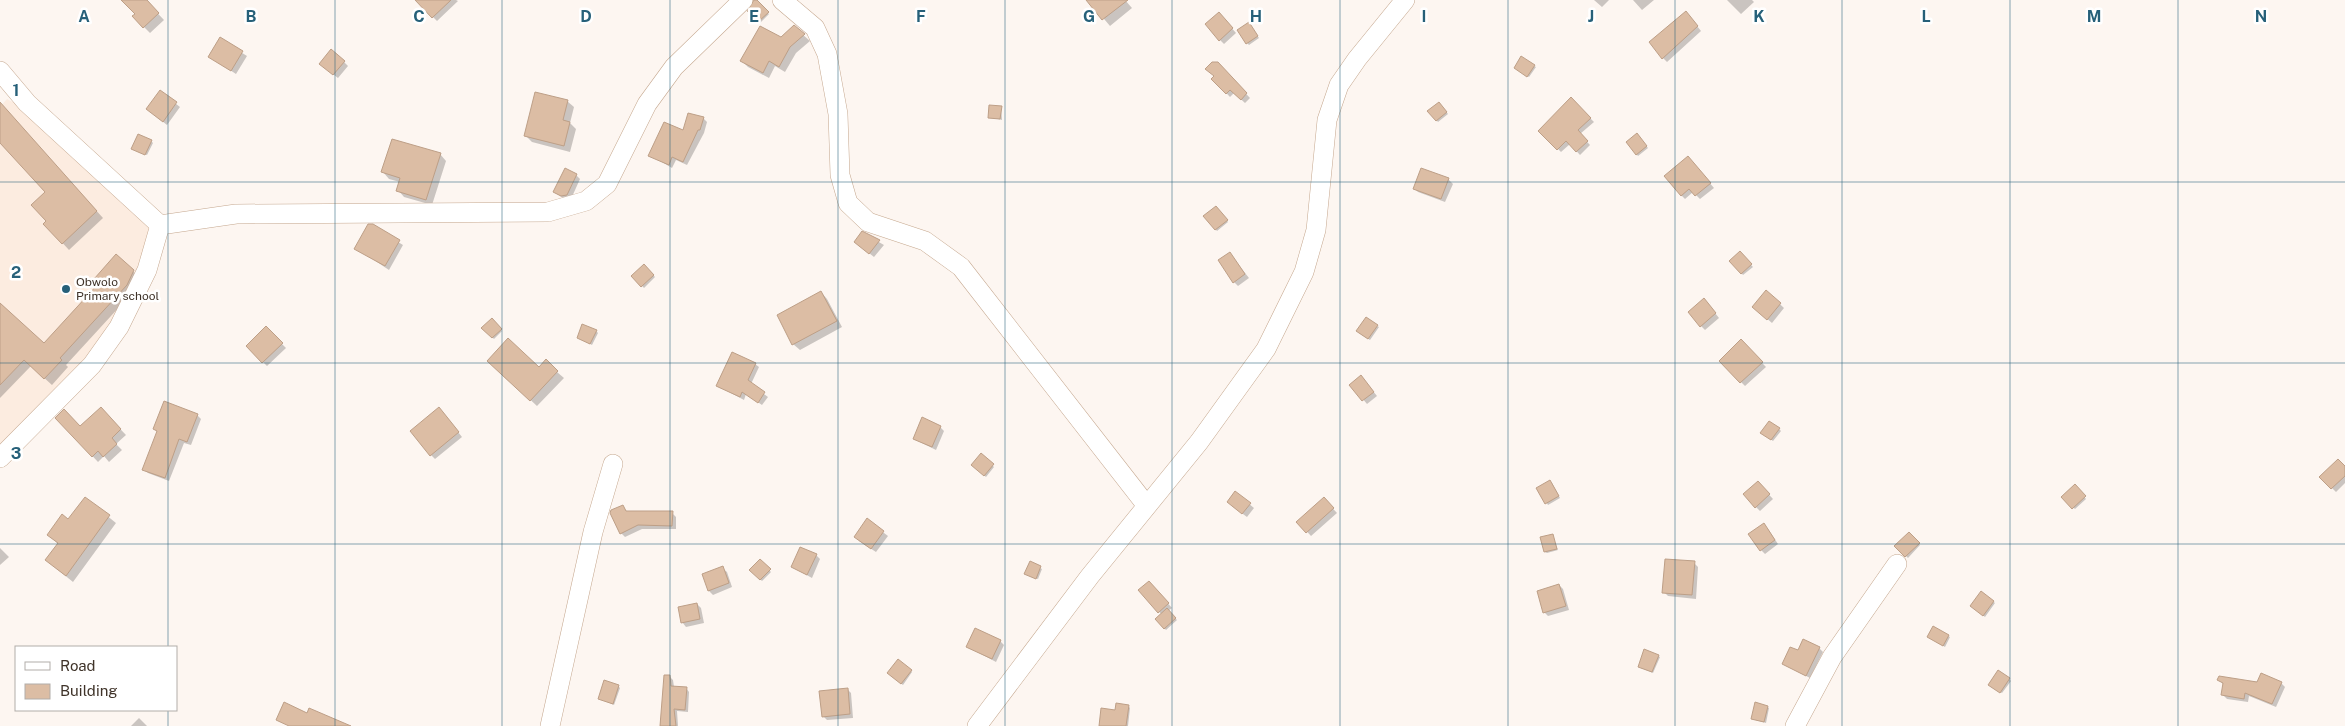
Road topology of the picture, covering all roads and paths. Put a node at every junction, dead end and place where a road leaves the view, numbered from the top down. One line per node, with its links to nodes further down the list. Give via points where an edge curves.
1 (743, 0): 5 (street, via 674,67 647,104 607,184 586,201 548,212 236,214)
2 (782, 0): 8 (street, via 815,28 828,54 838,114 840,175 848,203 868,222 925,241 961,267)
3 (1405, 0): 8 (street, via 1339,85 1328,120 1316,230 1304,272 1266,348 1199,442)
4 (0, 71): 5 (street, via 27,103)
5 (160, 225): 6 (street, via 147,270 119,327 92,364)
6 (0, 458)
7 (613, 464): 10 (street, via 593,532)
8 (1147, 506): 11 (street, via 1090,576)
9 (1897, 564): 12 (street, via 1832,657)
10 (550, 726)
11 (978, 726)
12 (1795, 726)

